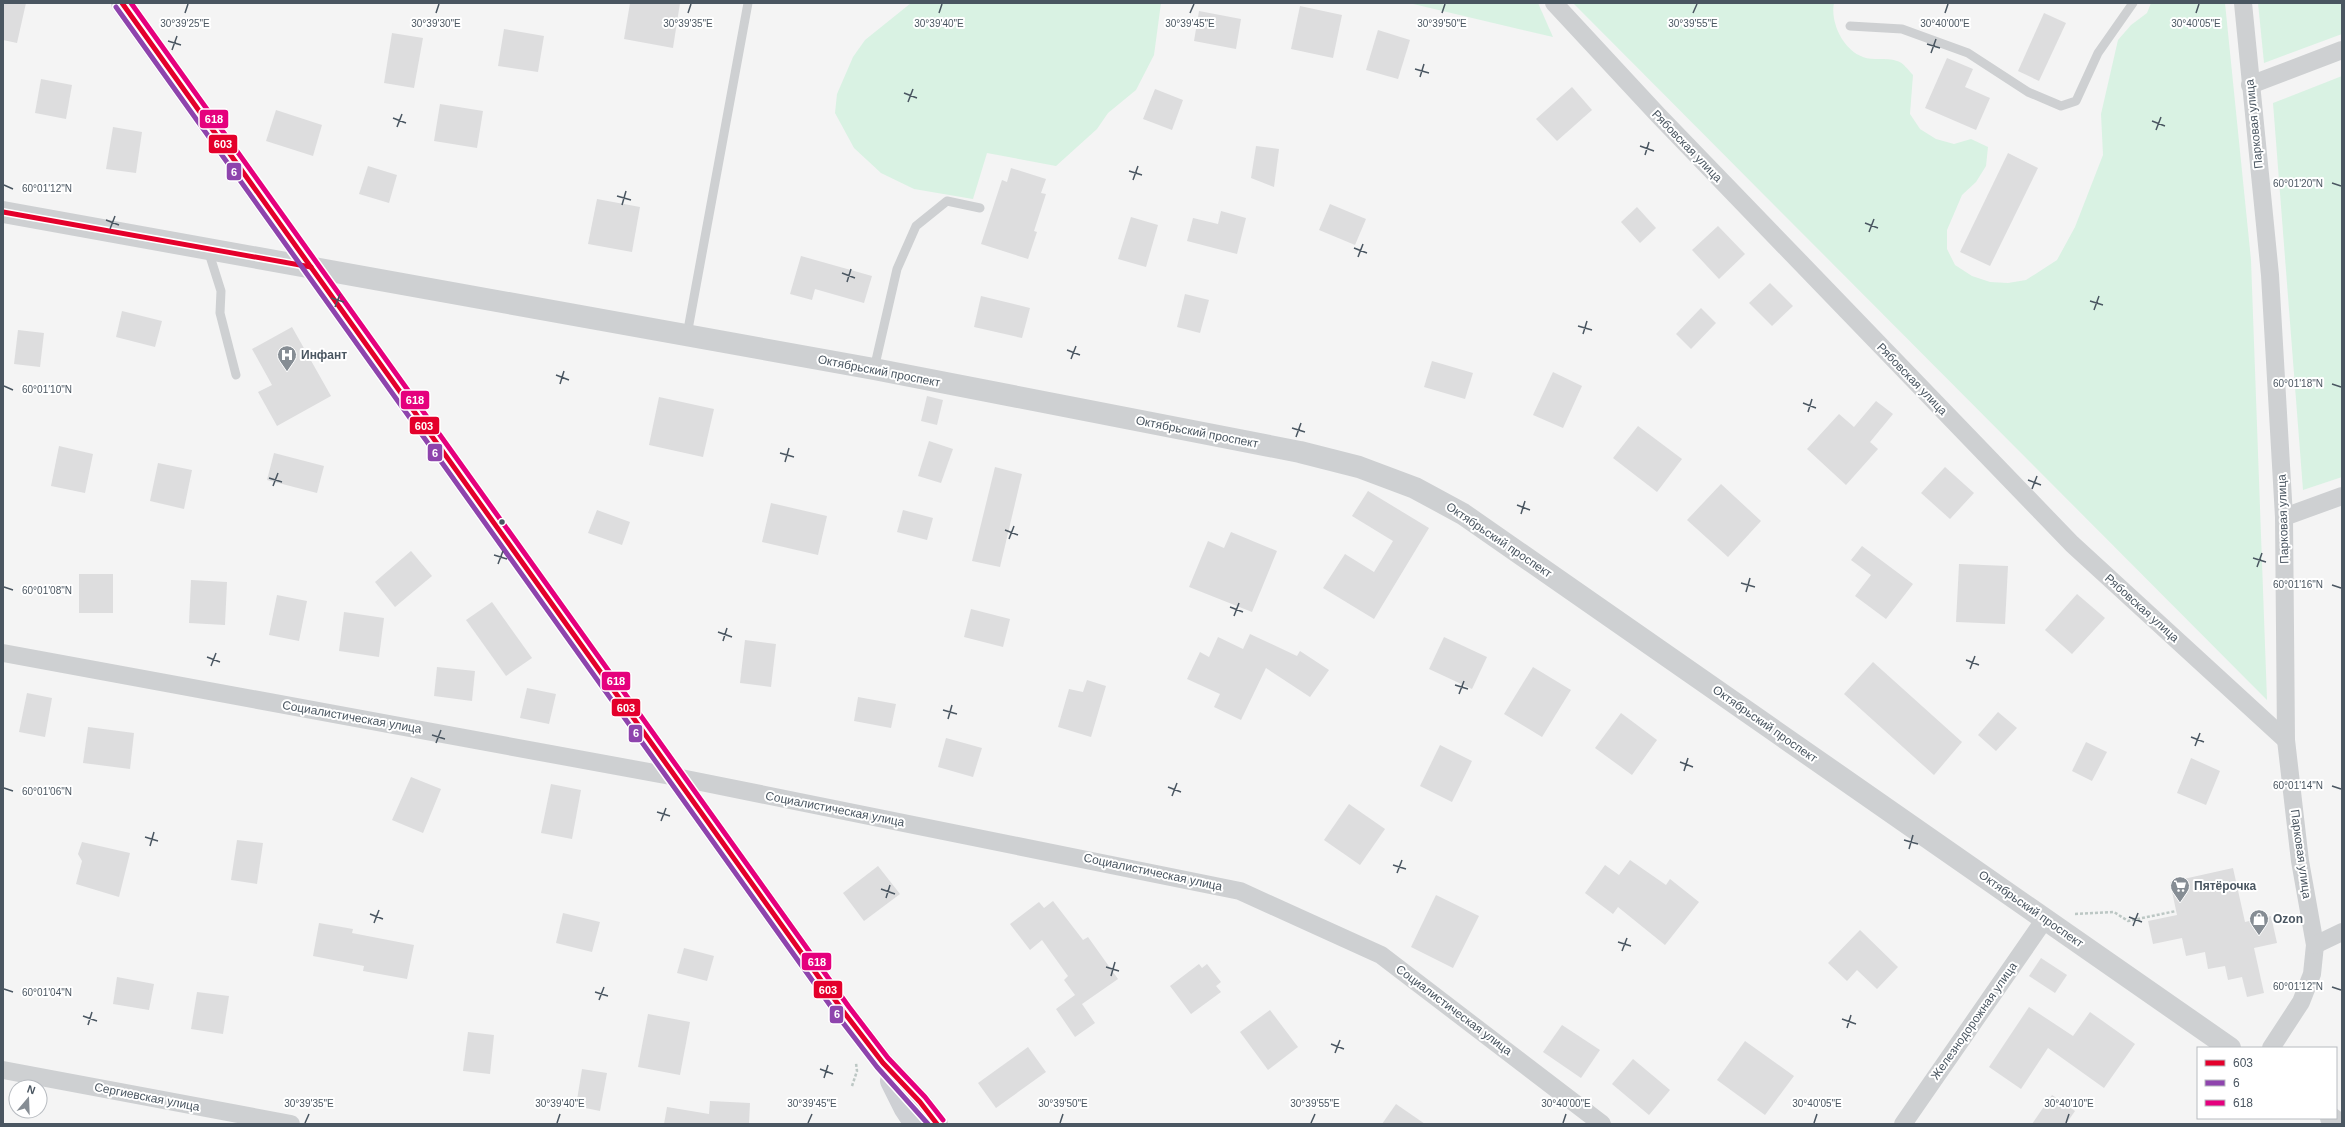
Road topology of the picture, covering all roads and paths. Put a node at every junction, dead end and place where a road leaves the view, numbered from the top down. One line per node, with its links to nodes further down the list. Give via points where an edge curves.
1 (122, 3): 12 (main road)
2 (748, 3): 13 (lane)
3 (1554, 3): 19 (street, Рябовская улица, via 1658,115 2072,544)
4 (2133, 3): 6 (lane, via 2098,53 2076,101 2061,106 2028,92 1968,53 1902,29)
5 (2242, 3): 8 (street, Парковая улица)
6 (1850, 26)
7 (2342, 50): 8 (street)
8 (2250, 85): 17 (street, Парковая улица, via 2270,275)
9 (980, 208): 14 (lane, via 947,201 916,226 897,269)
10 (3, 212): 11 (street, Октябрьский проспект)
11 (208, 249): 12 (street, Октябрьский проспект); 15 (lane, via 221,291 220,312)
12 (311, 267): 13 (street, Октябрьский проспект); 20 (main road)
13 (688, 335): 14 (street, Октябрьский проспект)
14 (874, 370): 23 (street, Октябрьский проспект, via 1300,452 1359,467 1415,488 1463,514)
15 (236, 375)
16 (2342, 496): 17 (street)
17 (2284, 517): 19 (street, Парковая улица)
18 (3, 653): 20 (street, Социалистическая улица)
19 (2286, 740): 25 (street, Парковая улица, via 2300,860)
20 (676, 777): 28 (main road); 33 (street, Социалистическая улица, via 1240,890 1381,955)
21 (2176, 911): 22 (path, via 2128,922 2114,912)
22 (2073, 914)
23 (2045, 919): 26 (street, Октябрьский проспект); 34 (street, Железнодорожная улица)
24 (2342, 932): 25 (street)
25 (2315, 945): 27 (street, Парковая улица, via 2312,974 2301,1002)
26 (2229, 1047)
27 (2273, 1047)
28 (882, 1063): 31 (main road); 32 (main road, via 920,1102)
29 (3, 1070): 30 (street, Сергиевская улица)
30 (291, 1124)
31 (915, 1124)
32 (937, 1124)
33 (1602, 1124)
34 (1903, 1124)

